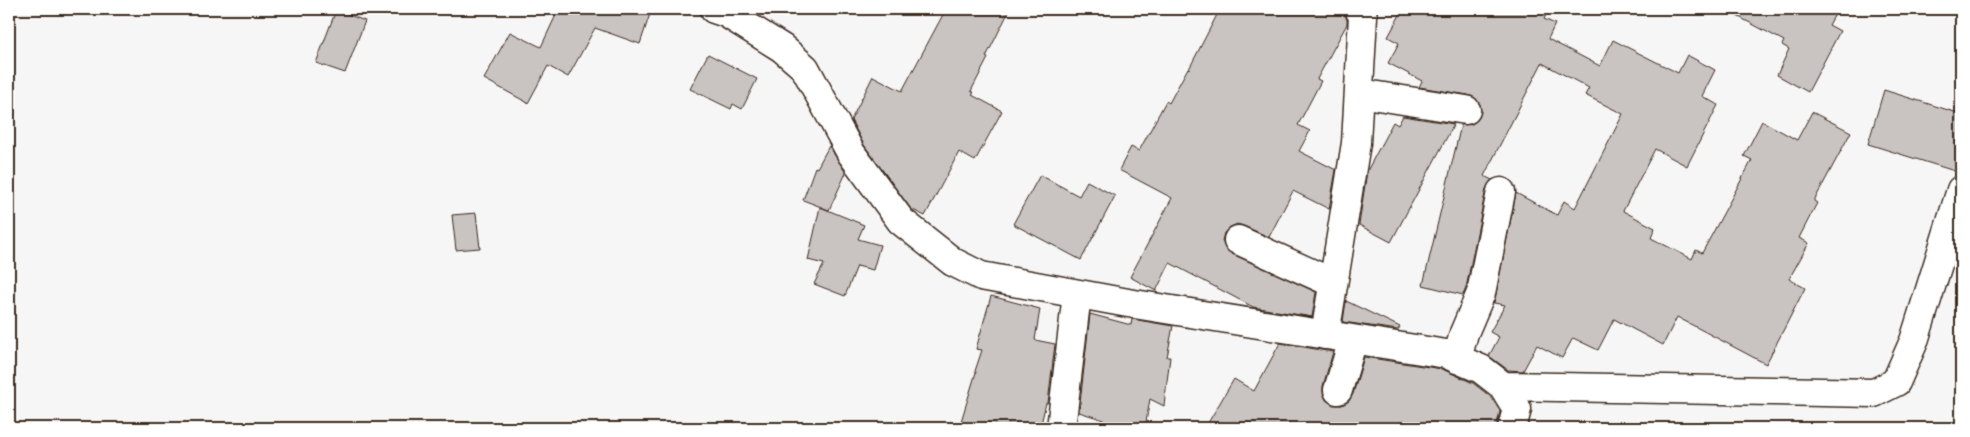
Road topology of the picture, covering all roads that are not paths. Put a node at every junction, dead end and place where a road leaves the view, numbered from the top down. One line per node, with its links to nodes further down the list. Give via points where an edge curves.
1 (714, 9): 9 (street, via 726,13 782,48 804,68 851,153 901,221 953,262 981,276)
2 (1359, 9): 3 (street, via 1363,16)
3 (1359, 93): 4 (street); 8 (street, via 1356,143)
4 (1466, 110)
5 (1961, 190): 13 (street, via 1914,341 1896,382 1874,393)
6 (1501, 192): 12 (street, via 1481,293 1464,334)
7 (1238, 240): 8 (street)
8 (1333, 283): 10 (street)
9 (1077, 294): 10 (street); 15 (street)
10 (1325, 336): 11 (street)
11 (1353, 340): 12 (street, via 1446,354); 14 (street)
12 (1458, 359): 13 (street, via 1481,369)
13 (1503, 386): 16 (street, via 1517,409)
14 (1338, 390)
15 (1061, 428)
16 (1512, 428)

